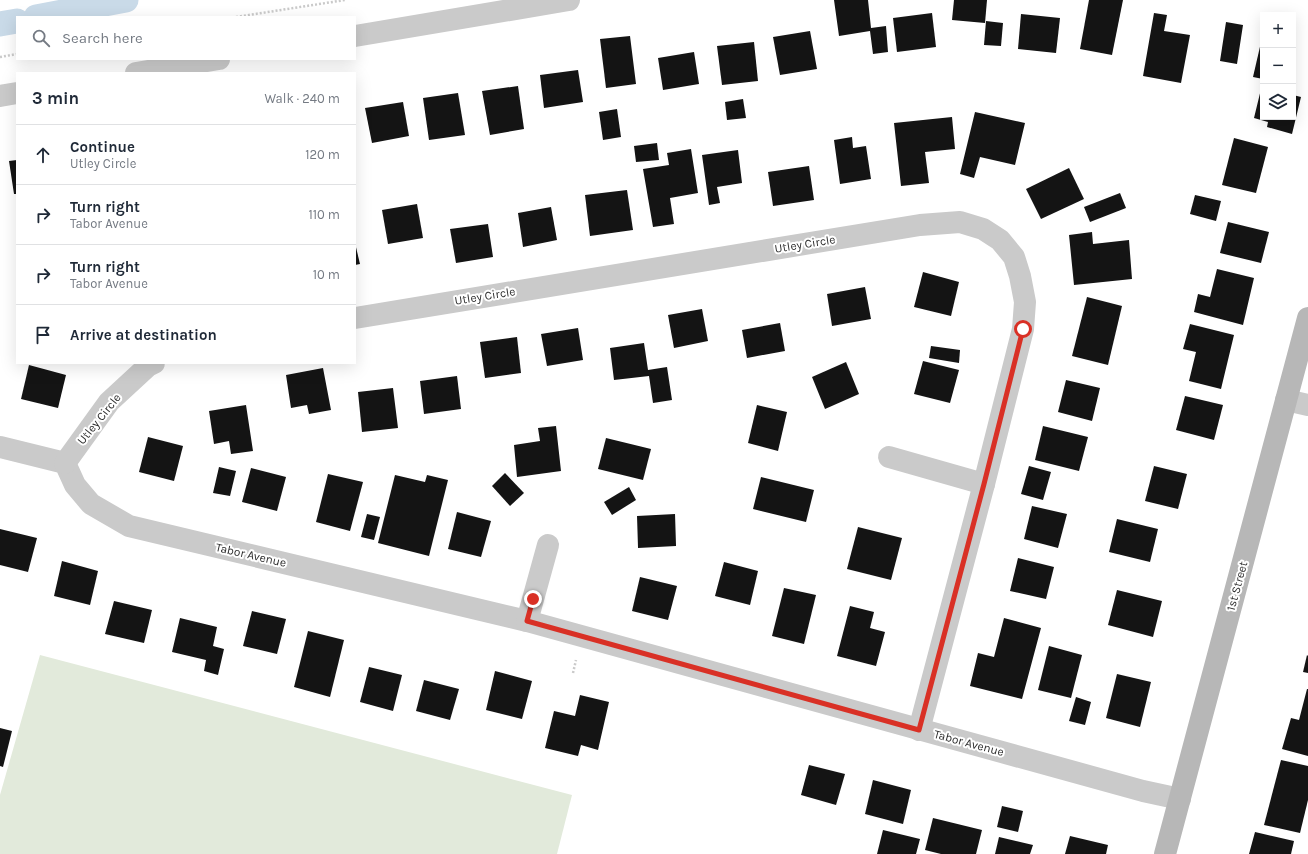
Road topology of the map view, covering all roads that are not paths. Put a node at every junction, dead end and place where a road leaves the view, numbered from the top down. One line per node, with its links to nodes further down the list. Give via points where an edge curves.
1 (569, 0): 2 (street)
2 (356, 36)
3 (213, 60): 4 (street)
4 (142, 72)
5 (16, 93): 6 (street)
6 (0, 96)
7 (356, 318): 15 (street, Utley Circle, via 920,225 960,222 983,229 1000,240 1014,257 1024,302 1023,329)
8 (1308, 318): 10 (main road, 1st Street)
9 (152, 364): 14 (street, Utley Circle, via 109,402)
10 (1286, 400): 11 (street); 19 (main road, 1st Street)
11 (1308, 405)
12 (0, 447): 14 (street)
13 (889, 457): 15 (street)
14 (64, 463): 17 (street, Tabor Avenue, via 74,485 91,504 129,526)
15 (984, 484): 18 (street, Utley Circle)
16 (548, 545): 17 (street)
17 (527, 621): 18 (street, Tabor Avenue)
18 (919, 730): 19 (street, Tabor Avenue)
19 (1180, 799): 20 (main road, 1st Street)
20 (1165, 854)

